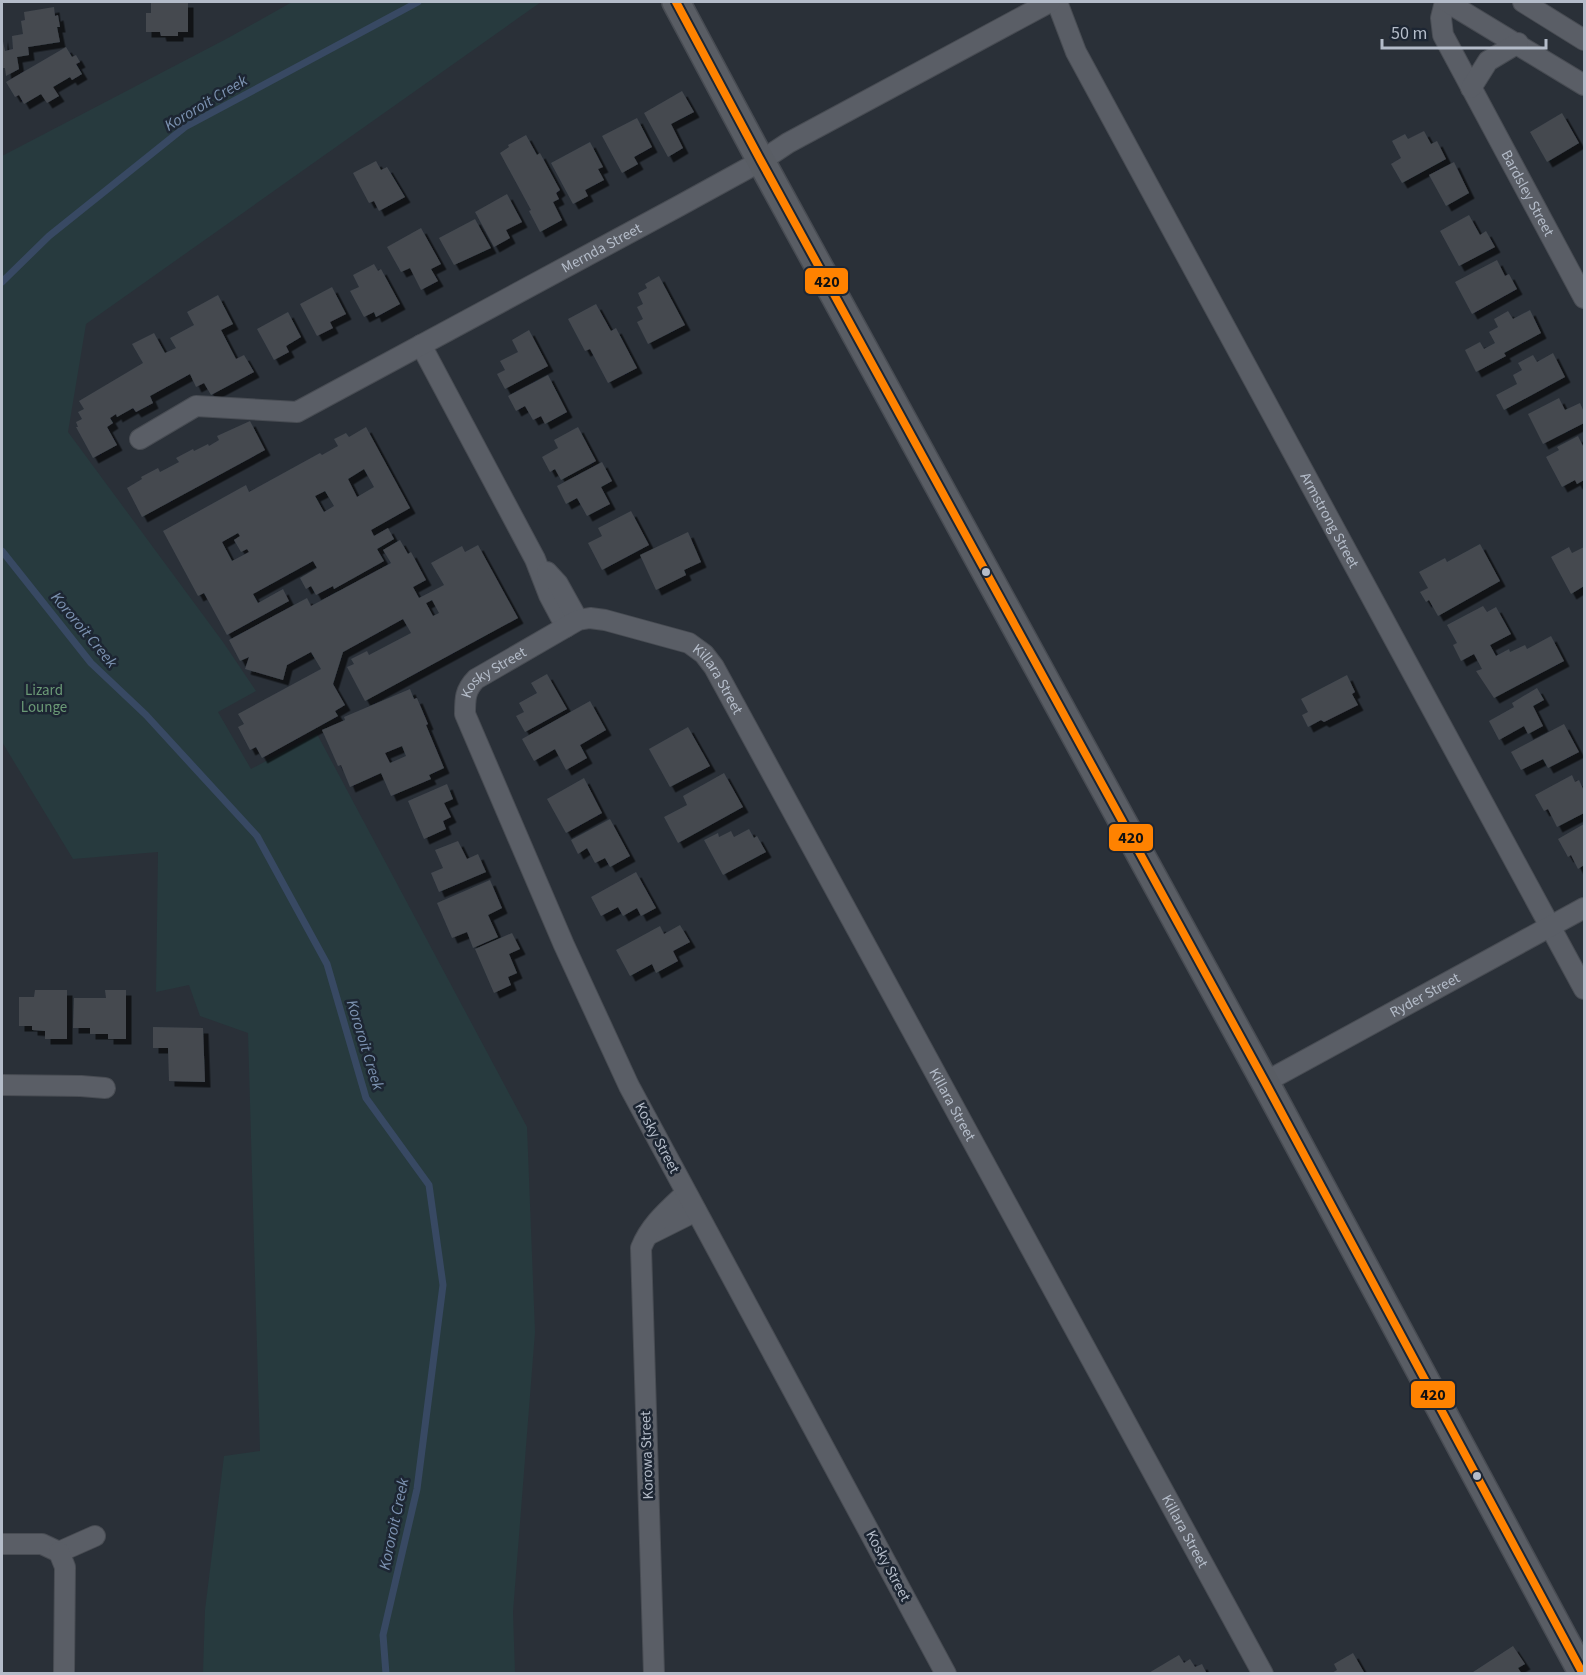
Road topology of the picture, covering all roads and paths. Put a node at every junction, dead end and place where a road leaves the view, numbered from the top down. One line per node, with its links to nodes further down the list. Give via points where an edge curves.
1 (676, 2): 9 (street)
2 (1446, 2): 6 (street); 8 (street, Bardsley Street, via 1441,18 1443,35)
3 (1523, 2): 5 (street)
4 (1049, 3): 9 (street, Mernda Street); 15 (street, Armstrong Street)
5 (1584, 40)
6 (1518, 43): 7 (street); 8 (street, via 1488,61)
7 (1584, 85)
8 (1471, 88): 10 (street, Bardsley Street)
9 (761, 161): 11 (street, Mernda Street); 17 (street)
10 (1584, 298)
11 (421, 345): 12 (street, Mernda Street, via 297,412 196,406); 13 (street, via 535,559 549,596)
12 (141, 439)
13 (572, 623): 20 (street, Kosky Street, via 476,679 468,686 465,714 569,956 629,1086); 29 (street, Killara Street, via 590,618 604,620 689,643 714,667)
14 (1584, 908): 15 (street, Ryder Street)
15 (1551, 927): 16 (street, Armstrong Street); 17 (street, Ryder Street)
16 (1584, 989)
17 (1265, 1082): 30 (street)
18 (2, 1085): 19 (street)
19 (105, 1088)
20 (686, 1193): 21 (street, Kosky Street); 22 (street, Korowa Street)
21 (696, 1211): 22 (street); 28 (street, Kosky Street)
22 (645, 1237): 27 (street, Korowa Street, via 640,1261)
23 (95, 1536): 25 (street)
24 (2, 1544): 25 (street, via 42,1544)
25 (60, 1552): 26 (street, via 65,1567)
26 (64, 1674)
27 (654, 1674)
28 (946, 1674)
29 (1263, 1674)
30 (1583, 1674)

